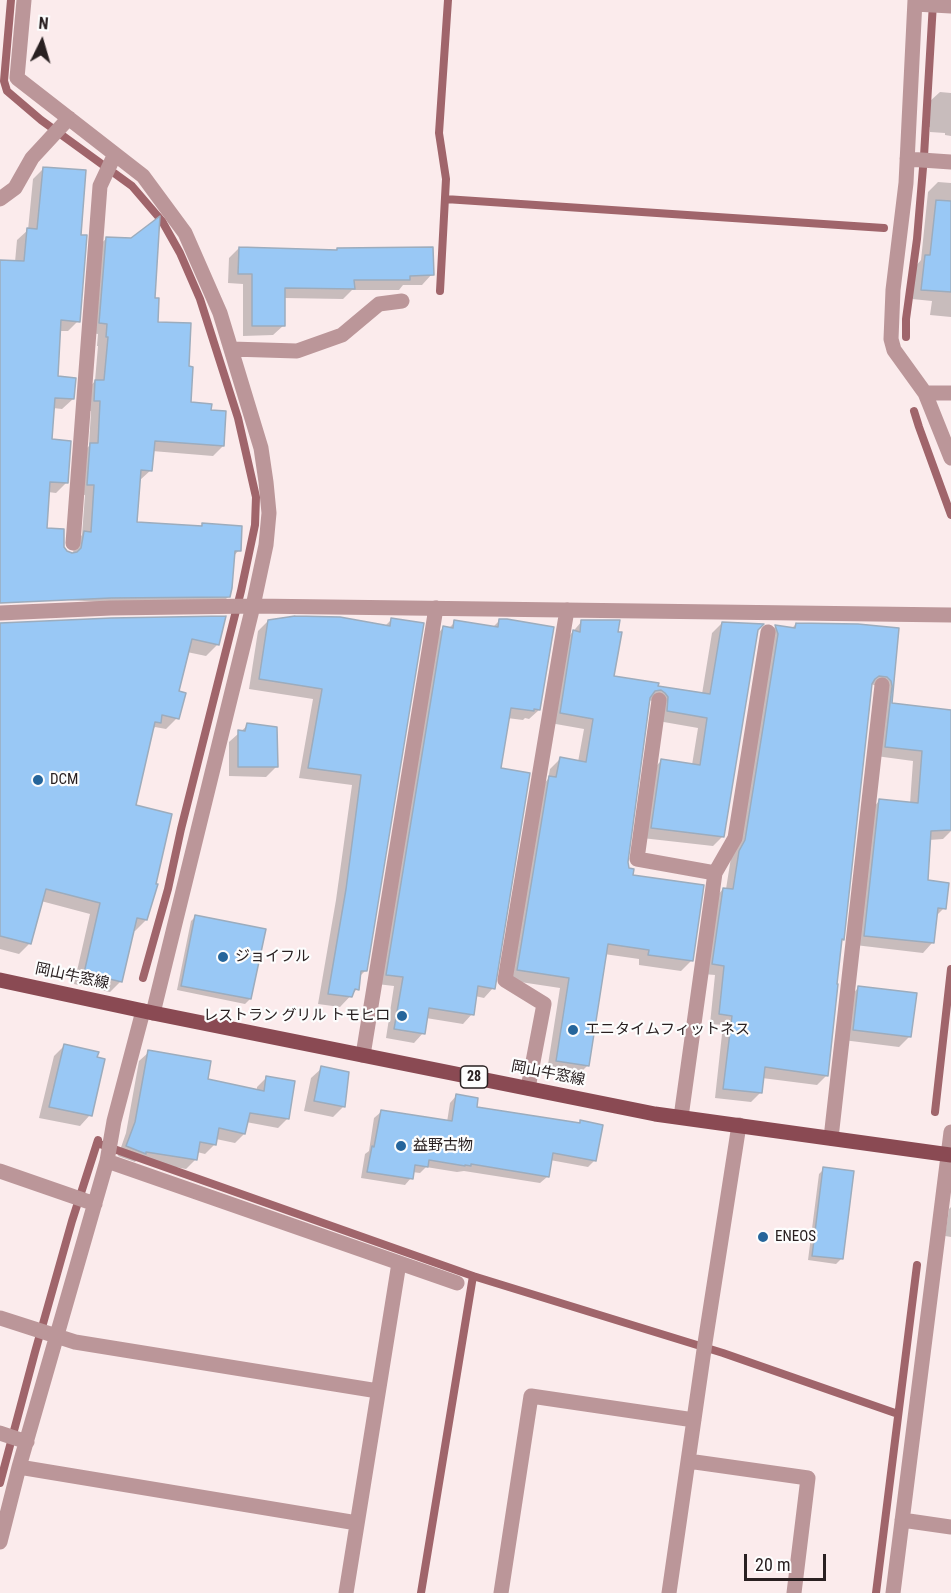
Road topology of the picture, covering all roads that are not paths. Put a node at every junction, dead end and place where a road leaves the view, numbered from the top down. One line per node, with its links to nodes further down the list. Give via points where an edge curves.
1 (24, 0): 3 (street, via 17,78)
2 (929, 4): 5 (street)
3 (66, 120): 4 (street); 7 (street, via 32,158 15,188)
4 (113, 158): 9 (street, via 143,176 185,233 220,313); 13 (street, via 100,186)
5 (910, 159): 6 (street); 10 (street, via 893,290 891,339 894,350)
6 (951, 162)
7 (0, 199)
8 (402, 301): 9 (street, via 379,304 342,335 297,351)
9 (231, 349): 14 (street, via 261,448 269,513 266,546)
10 (925, 393): 11 (street); 12 (street)
11 (951, 393)
12 (951, 458)
13 (73, 543)
14 (251, 606): 15 (street); 17 (street); 24 (street)
15 (436, 608): 16 (street); 25 (street)
16 (567, 610): 18 (street); 26 (street, via 505,980 544,1004)
17 (0, 613)
18 (951, 615)
19 (768, 632): 22 (street, via 735,838)
20 (882, 685): 30 (street)
21 (659, 700): 22 (street, via 637,859)
22 (715, 873): 27 (street)
23 (0, 980): 24 (main road, 岡山牛窓線 / 28)
24 (148, 1012): 25 (main road, 岡山牛窓線 / 28); 31 (street, via 114,1121)
25 (363, 1055): 26 (main road, 岡山牛窓線 / 28)
26 (528, 1088): 27 (main road, 岡山牛窓線 / 28)
27 (681, 1117): 28 (main road, 岡山牛窓線 / 28)
28 (739, 1125): 30 (main road, 岡山牛窓線 / 28); 40 (street)
29 (951, 1132): 32 (street)
30 (831, 1138): 32 (main road, 岡山牛窓線 / 28)
31 (109, 1152): 34 (street); 35 (street)
32 (950, 1155): 44 (street)
33 (0, 1171): 34 (street)
34 (83, 1199): 38 (street)
35 (399, 1263): 36 (street); 39 (street)
36 (456, 1283)
37 (0, 1318): 38 (street)
38 (45, 1334): 39 (street); 41 (street)
39 (378, 1391): 45 (street)
40 (694, 1420): 42 (street); 49 (street, via 531,1396)
41 (13, 1437): 43 (street)
42 (688, 1461): 50 (street); 51 (street, via 808,1478)
43 (19, 1467): 45 (street); 47 (street)
44 (902, 1520): 46 (street); 52 (street)
45 (357, 1523): 48 (street)
46 (951, 1527)
47 (0, 1542)
48 (346, 1593)
49 (501, 1593)
50 (669, 1593)
51 (794, 1593)
52 (893, 1593)

